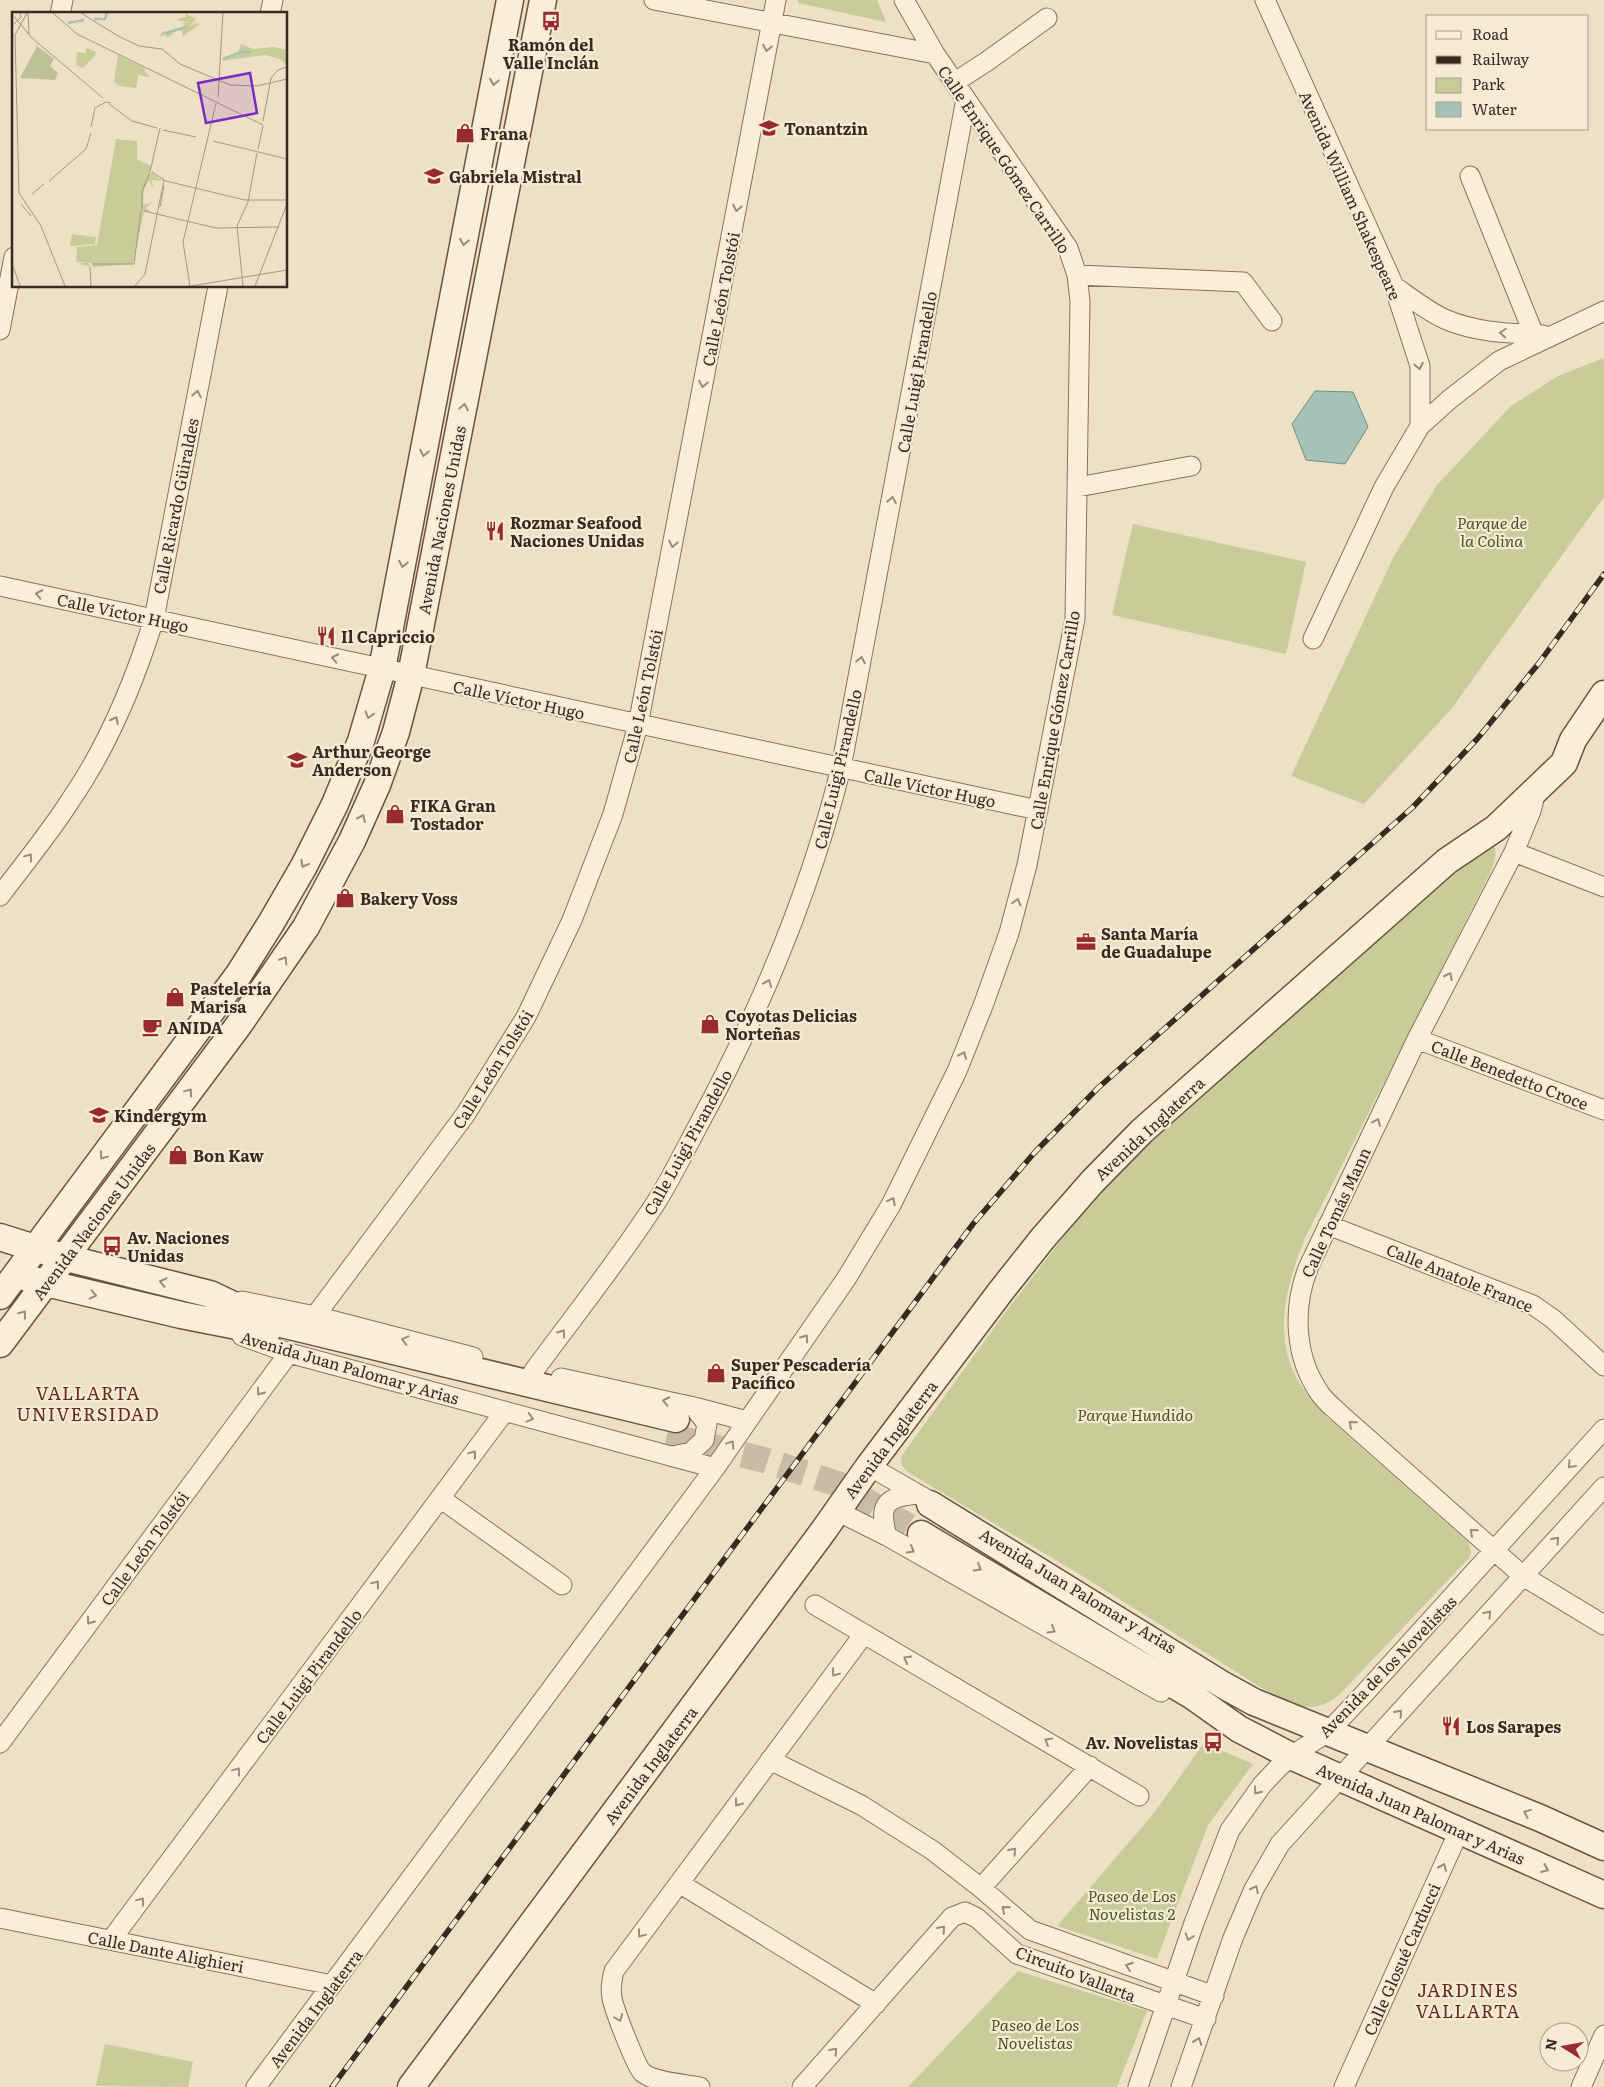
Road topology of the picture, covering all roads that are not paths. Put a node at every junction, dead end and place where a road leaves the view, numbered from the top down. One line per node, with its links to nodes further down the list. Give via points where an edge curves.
1 (510, 0): 29 (street, Avenida Naciones Unidas, one-way to 29)
2 (543, 0): 30 (street, Avenida Naciones Unidas, one-way to 2)
3 (654, 0): 8 (street)
4 (776, 0): 8 (street, Calle León Tolstói)
5 (904, 0): 9 (street, Calle Enrique Gómez Carrillo)
6 (1265, 0): 15 (street, Avenida William Shakespeare)
7 (1047, 18): 10 (street)
8 (772, 22): 9 (street); 32 (street, Calle León Tolstói, one-way to 32)
9 (935, 54): 10 (street, Calle Enrique Gómez Carrillo)
10 (955, 82): 11 (street, Calle Enrique Gómez Carrillo)
11 (966, 99): 14 (street, Calle Enrique Gómez Carrillo, via 1068,248); 34 (street, Calle Luigi Pirandello, one-way to 11)
12 (1470, 176): 22 (street)
13 (12, 267): 20 (street)
14 (1077, 275): 19 (street, via 1244,282); 25 (street, Calle Enrique Gómez Carrillo, via 1080,301)
15 (1394, 286): 17 (street); 21 (street, Avenida William Shakespeare)
16 (218, 288): 27 (street, Calle Ricardo Güiraldes, one-way to 16)
17 (1429, 310): 21 (street, via 1415,310 1409,314); 22 (street, one-way to 17, via 1489,332 1446,320)
18 (1604, 311): 22 (street)
19 (1272, 320)
20 (0, 330)
21 (1408, 331): 23 (street, Avenida William Shakespeare, one-way to 23, via 1420,366)
22 (1543, 335): 23 (street, via 1499,361)
23 (1420, 426): 28 (street, via 1384,487)
24 (1191, 466): 25 (street)
25 (1078, 487): 36 (street, Calle Enrique Gómez Carrillo, via 1075,619)
26 (0, 586): 27 (street, Calle Víctor Hugo, one-way to 26)
27 (154, 619): 29 (street, Calle Víctor Hugo, one-way to 27); 40 (street, Calle Ricardo Güiraldes, one-way to 27, via 70,802 95,760 140,665)
28 (1313, 639)
29 (382, 669): 30 (street, Calle Víctor Hugo); 45 (street, Avenida Naciones Unidas, one-way to 45, via 361,741 335,804 271,923 239,974)
30 (411, 675): 32 (street, Calle Víctor Hugo); 46 (street, Avenida Naciones Unidas, one-way to 30, via 238,1026 306,926 352,841 377,785 396,732)
31 (1604, 694): 33 (street, Avenida Inglaterra)
32 (638, 724): 34 (street, Calle Víctor Hugo); 52 (street, Calle León Tolstói, via 610,823 572,920 526,1017 465,1114)
33 (1573, 740): 35 (street, Avenida Inglaterra, via 1564,763); 38 (street, Avenida Inglaterra, via 1464,838)
34 (841, 768): 36 (street, Calle Víctor Hugo); 56 (street, Calle Luigi Pirandello, one-way to 34, via 657,1200 725,1075 755,1014 800,904)
35 (1536, 791): 37 (street, Calle Tomás Mann); 38 (street, Avenida Inglaterra, via 1496,828)
36 (1038, 810): 58 (street, Calle Enrique Gómez Carrillo, one-way to 36, via 846,1278 890,1205 957,1071 1009,933)
37 (1514, 852): 39 (street); 41 (street, Calle Tomás Mann, one-way to 37)
38 (1447, 861): 61 (street, Avenida Inglaterra, via 1142,1130 1092,1182 1001,1291)
39 (1604, 888)
40 (0, 896)
41 (1416, 1039): 42 (street, Calle Benedetto Croce); 43 (street, Calle Tomás Mann, one-way to 41)
42 (1604, 1110)
43 (1328, 1225): 55 (street, Calle Anatole France, via 1533,1306 1553,1319); 69 (street, Calle Tomás Mann, one-way to 43, via 1340,1414 1321,1395 1312,1379 1300,1341 1299,1297)
44 (0, 1237): 45 (street)
45 (35, 1248): 46 (street); 47 (street, Avenida Naciones Unidas)
46 (66, 1258): 48 (street, Avenida Naciones Unidas); 49 (street, one-way to 46)
47 (8, 1273): 48 (street); 50 (street, Avenida Naciones Unidas)
48 (45, 1284): 51 (street, one-way to 51); 53 (street, Avenida Naciones Unidas, one-way to 48)
49 (210, 1294): 52 (street, Avenida Juan Palomar y Arias); 59 (street, Avenida Juan Palomar y Arias, via 265,1320)
50 (0, 1296)
51 (181, 1315): 54 (street, Avenida Juan Palomar y Arias); 59 (street, Avenida Juan Palomar y Arias, via 278,1334)
52 (314, 1316): 56 (street, Avenida Juan Palomar y Arias, one-way to 52)
53 (0, 1344)
54 (288, 1353): 57 (street, Avenida Juan Palomar y Arias); 77 (street, Calle León Tolstói, one-way to 77)
55 (1604, 1366)
56 (533, 1372): 59 (street, Avenida Juan Palomar y Arias, one-way to 56)
57 (505, 1411): 59 (street, Avenida Juan Palomar y Arias, one-way to 59); 64 (street, Calle Luigi Pirandello, one-way to 57)
58 (747, 1421): 59 (street, Avenida Juan Palomar y Arias); 62 (street, Avenida Inglaterra, one-way to 58)
59 (678, 1429): 62 (street, Avenida Juan Palomar y Arias)
60 (1604, 1429): 69 (street, Avenida de los Novelistas, one-way to 69)
61 (869, 1466): 65 (street, Avenida Juan Palomar y Arias); 66 (street, Avenida Inglaterra)
62 (715, 1468): 92 (street, Avenida Inglaterra)
63 (1604, 1487): 70 (street, one-way to 63)
64 (440, 1498): 71 (street); 90 (street, Calle Luigi Pirandello, one-way to 64)
65 (924, 1499): 68 (street, via 897,1496 889,1501 882,1520); 76 (street, Avenida Juan Palomar y Arias, via 1223,1685 1254,1702)
66 (836, 1511): 68 (street, Avenida Juan Palomar y Arias); 99 (street, Avenida Inglaterra)
67 (921, 1534): 75 (street, Avenida Juan Palomar y Arias, one-way to 75, via 1182,1690)
68 (887, 1536): 75 (street, Avenida Juan Palomar y Arias, one-way to 75, via 1159,1691)
69 (1495, 1551): 70 (street, Calle Tomás Mann); 76 (street, Avenida de los Novelistas)
70 (1523, 1576): 73 (street); 78 (street, one-way to 70)
71 (562, 1585)
72 (815, 1605): 74 (street)
73 (1604, 1625)
74 (864, 1634): 80 (street, one-way to 80); 81 (street, one-way to 74)
75 (1239, 1729): 79 (street, Avenida Juan Palomar y Arias)
76 (1328, 1732): 78 (street, Avenida Juan Palomar y Arias); 79 (street, Avenida de los Novelistas)
77 (0, 1743)
78 (1367, 1749): 82 (street); 85 (street, Avenida Juan Palomar y Arias, one-way to 78)
79 (1292, 1756): 82 (street, Avenida Juan Palomar y Arias); 91 (street, Avenida de los Novelistas, one-way to 91, via 1262,1785 1230,1830)
80 (770, 1760): 86 (street, one-way to 86); 87 (street, Circuito Vallarta, via 862,1805 932,1850)
81 (1090, 1766): 83 (street); 87 (street, one-way to 81)
82 (1340, 1778): 84 (street, Avenida Juan Palomar y Arias); 93 (street, one-way to 82, via 1233,1938 1254,1889 1280,1844)
83 (1140, 1796)
84 (1459, 1830): 88 (street, Avenida Juan Palomar y Arias, one-way to 88); 104 (street, Calle Glosué Carducci, one-way to 84)
85 (1604, 1847)
86 (679, 1883): 94 (street); 100 (street, one-way to 100, via 614,1971 610,1986 612,2000 636,2063 643,2073 652,2078)
87 (981, 1888): 91 (street, Circuito Vallarta, one-way to 87, via 1030,1930)
88 (1604, 1895)
89 (0, 1918): 90 (street, Calle Dante Alighieri)
90 (112, 1940): 92 (street, Calle Dante Alighieri)
91 (1174, 1983): 93 (street, Circuito Vallarta); 95 (street, Avenida de los Novelistas)
92 (332, 1985): 98 (street, Avenida Inglaterra)
93 (1214, 1996): 96 (street)
94 (876, 2004): 95 (street, Circuito Vallarta, one-way to 95, via 952,1918 965,1912 978,1918 1017,1954); 101 (street, Circuito Vallarta, one-way to 94)
95 (1166, 2006): 96 (street, Circuito Vallarta); 102 (street, Avenida de los Novelistas)
96 (1206, 2020): 103 (street, one-way to 96)
97 (1604, 2035): 105 (street)
98 (256, 2087)
99 (411, 2087)
100 (700, 2087)
101 (802, 2087)
102 (1138, 2087)
103 (1182, 2087)
104 (1344, 2087)
105 (1581, 2087)

